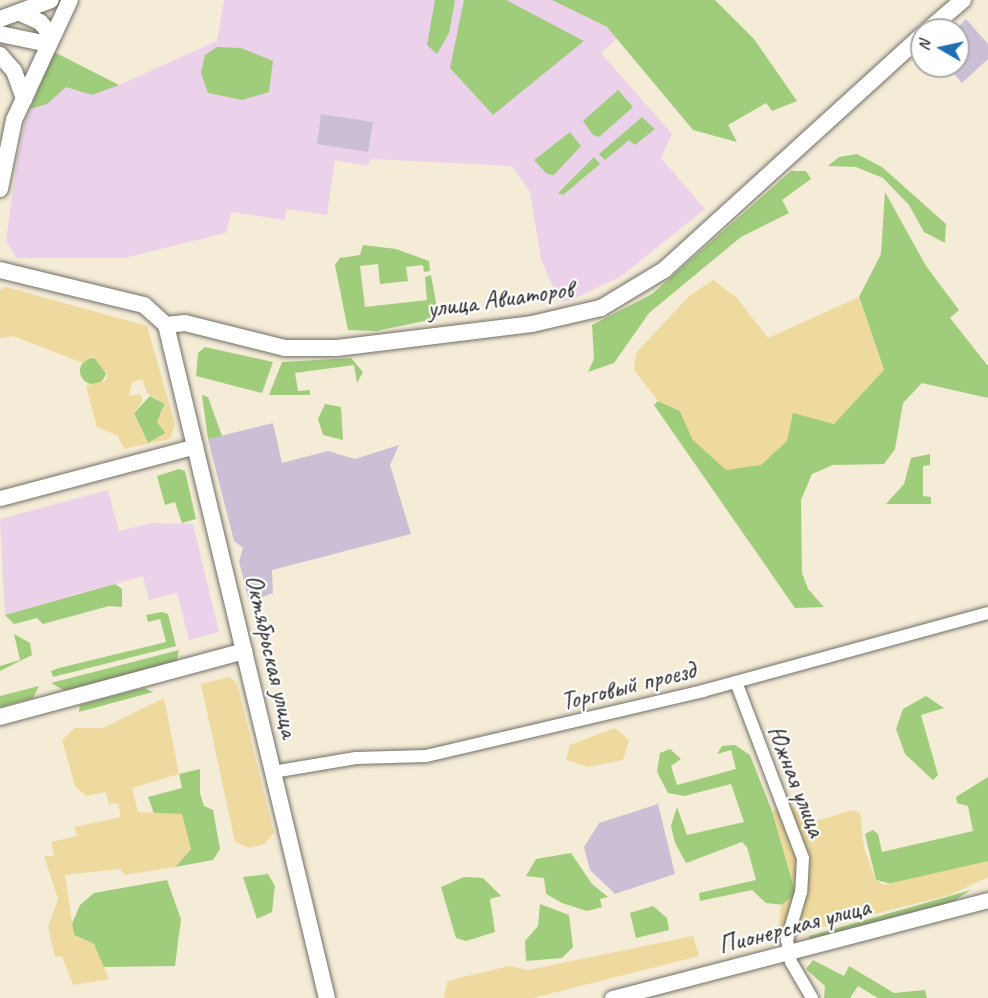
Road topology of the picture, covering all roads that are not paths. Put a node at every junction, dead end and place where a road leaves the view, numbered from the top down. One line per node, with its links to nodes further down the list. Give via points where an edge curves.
1 (51, 0): 4 (main road)
2 (70, 0): 8 (main road)
3 (963, 0): 5 (main road)
4 (20, 13): 6 (main road); 8 (main road, via 40,22)
5 (942, 18)
6 (0, 19)
7 (0, 34): 8 (main road)
8 (50, 40): 11 (main road)
9 (910, 46): 14 (main road, улица Авиаторов, via 664,270 601,308 532,324 316,349 260,345 185,323)
10 (0, 55): 11 (main road, via 14,71)
11 (24, 99): 12 (main road, via 10,133)
12 (0, 189)
13 (0, 270): 14 (main road, via 144,305)
14 (166, 325): 15 (main road, Октябрьская улица)
15 (195, 446): 16 (street); 18 (main road, Октябрьская улица)
16 (0, 498)
17 (988, 613): 19 (street, Торговый проезд)
18 (244, 651): 20 (main road); 21 (main road, Октябрьская улица)
19 (736, 682): 21 (street, Торговый проезд, via 426,756 356,758); 23 (street, Южная улица, via 803,858)
20 (0, 717)
21 (273, 772): 24 (main road, Октябрьская улица)
22 (988, 900): 23 (street, Пионерская улица)
23 (789, 951): 25 (street, Пионерская улица); 26 (street)
24 (327, 998)
25 (612, 998)
26 (812, 998)

